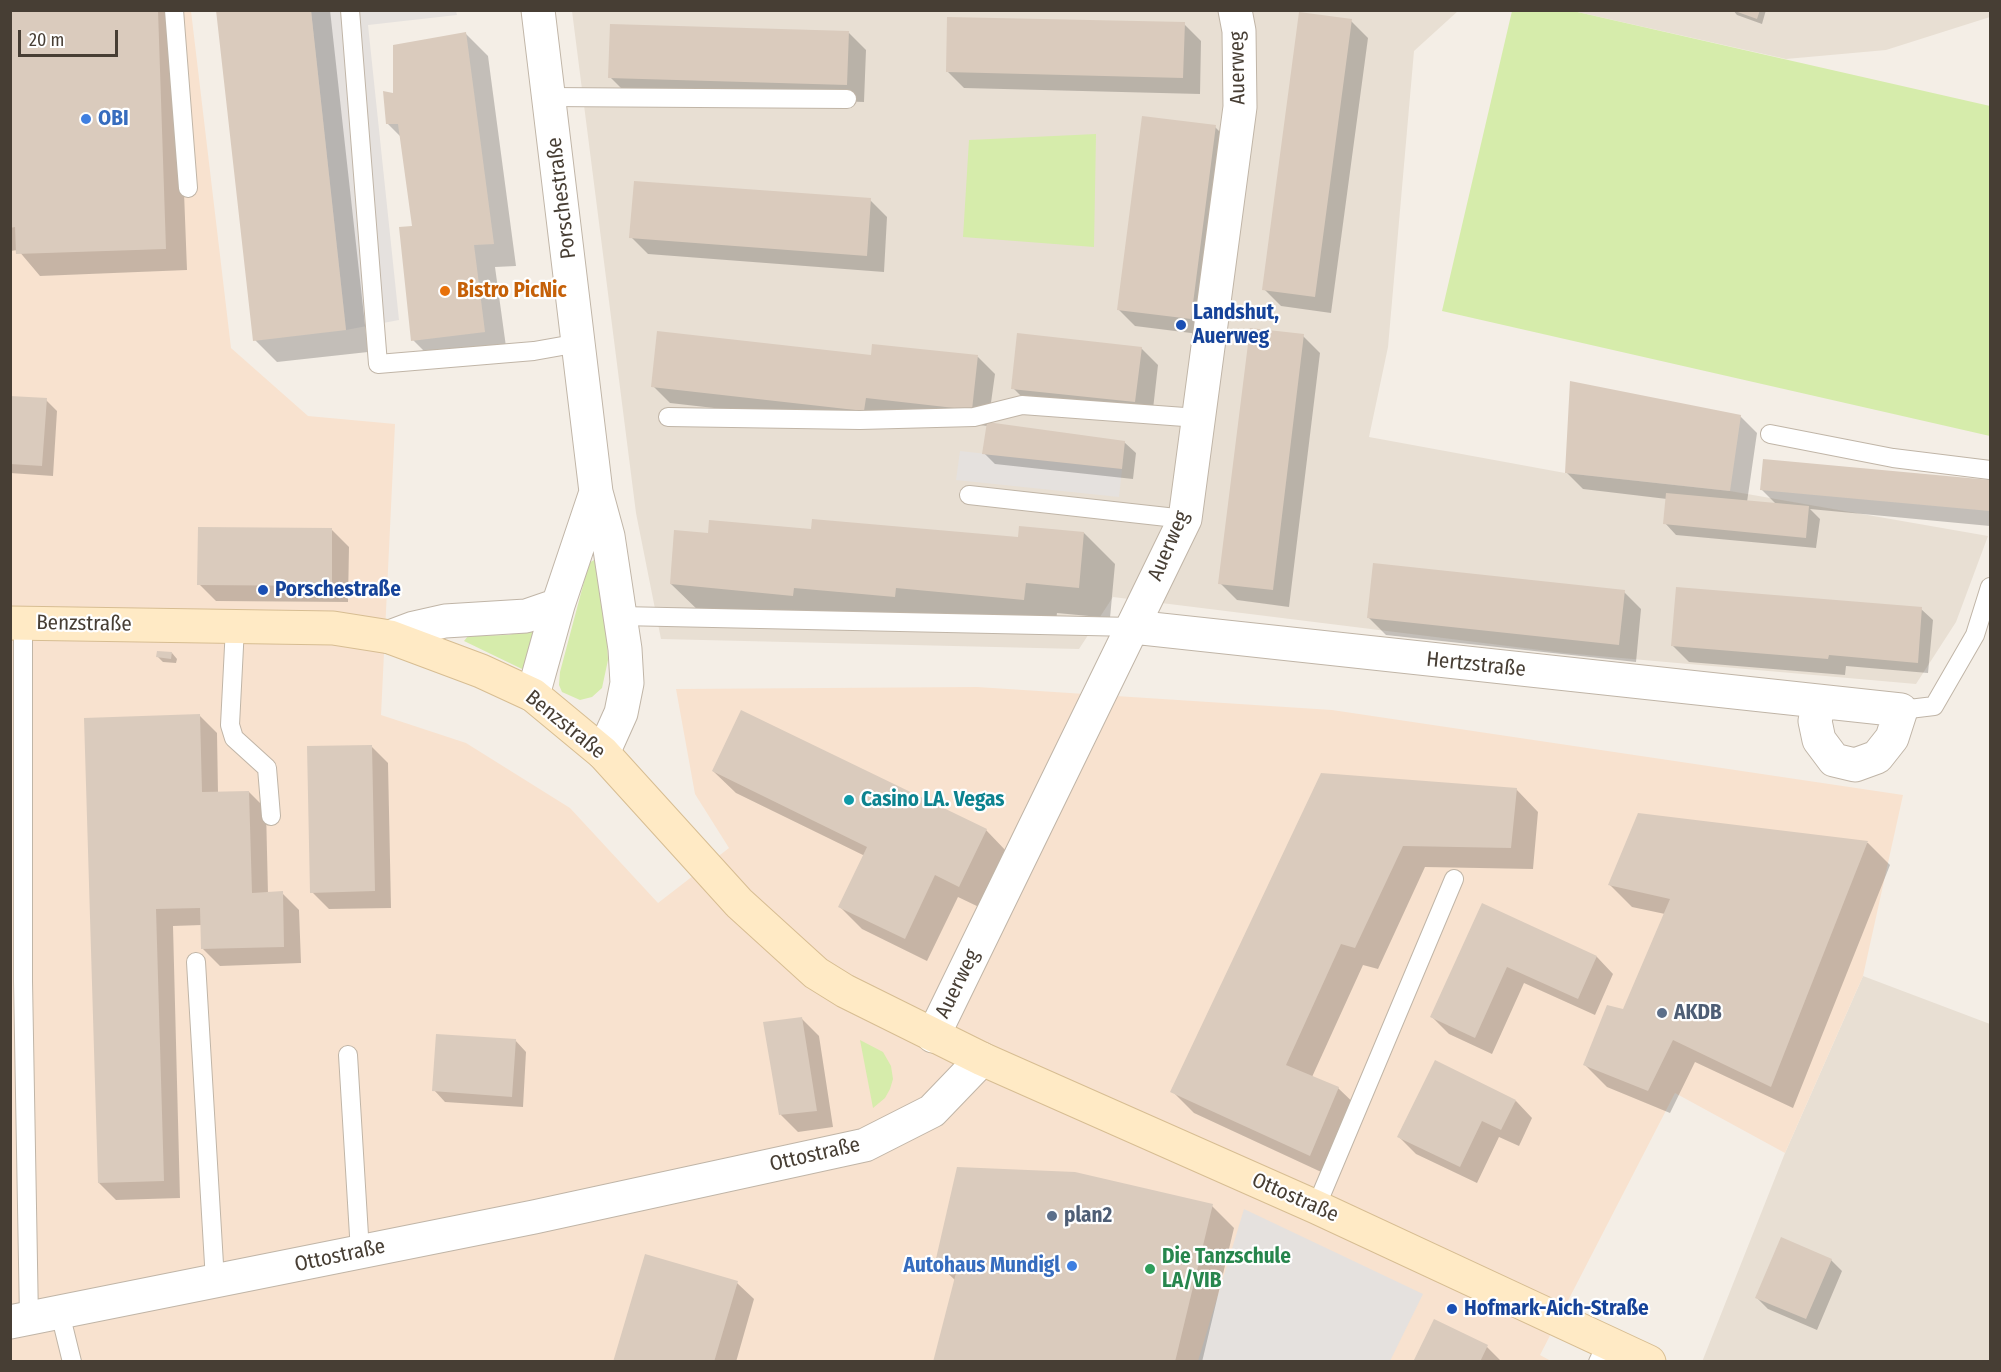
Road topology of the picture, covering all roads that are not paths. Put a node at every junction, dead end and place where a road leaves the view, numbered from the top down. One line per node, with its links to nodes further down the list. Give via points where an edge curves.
1 (174, 10): 7 (lane)
2 (350, 10): 8 (lane, via 378,364 534,351)
3 (538, 10): 5 (street, Porschestraße)
4 (1235, 10): 10 (street, Auerweg, via 1239,31 1239,107)
5 (549, 98): 6 (lane); 8 (street, Porschestraße)
6 (847, 99)
7 (188, 188)
8 (579, 343): 13 (street, Porschestraße)
9 (669, 417): 10 (lane, via 860,420 974,417 1022,405)
10 (1198, 418): 15 (street, Auerweg)
11 (1770, 434): 12 (lane, via 1893,458)
12 (1990, 470)
13 (596, 492): 17 (street, Porschestraße); 18 (street, Porschestraße, via 608,536)
14 (969, 495): 15 (lane)
15 (1185, 519): 21 (street, Auerweg)
16 (1990, 587): 25 (lane, via 1975,635 1934,706)
17 (558, 605): 22 (street, via 526,616 445,621); 23 (street, Porschestraße)
18 (620, 616): 21 (lane); 26 (street, Porschestraße, via 627,683 621,713)
19 (17, 623): 20 (street, Benzstraße); 36 (lane)
20 (236, 627): 22 (street, Benzstraße, via 333,628); 27 (lane, via 230,725 234,738 267,768)
21 (1133, 627): 24 (street, Hertzstraße); 30 (street, Auerweg)
22 (390, 637): 23 (street, Benzstraße)
23 (533, 695): 26 (street, Benzstraße)
24 (1819, 702): 25 (street, Hertzstraße); 25 (street, via 1815,721 1819,740 1834,760 1855,765 1877,757 1892,738)
25 (1901, 710)
26 (603, 753): 30 (street, Benzstraße, via 739,903 789,950 845,991)
27 (271, 816)
28 (1454, 879): 33 (lane)
29 (196, 962): 35 (lane)
30 (933, 1036): 32 (street, Benzstraße)
31 (348, 1055): 34 (lane)
32 (982, 1059): 33 (street, Ottostraße); 34 (street, Ottostraße, via 932,1111 865,1145)
33 (1316, 1207): 37 (street, Ottostraße)
34 (360, 1252): 35 (street, Ottostraße)
35 (215, 1281): 36 (street, Ottostraße)
36 (33, 1318): 38 (lane)
37 (1603, 1352): 39 (street, Ottostraße)
38 (72, 1362)
39 (1649, 1362)

